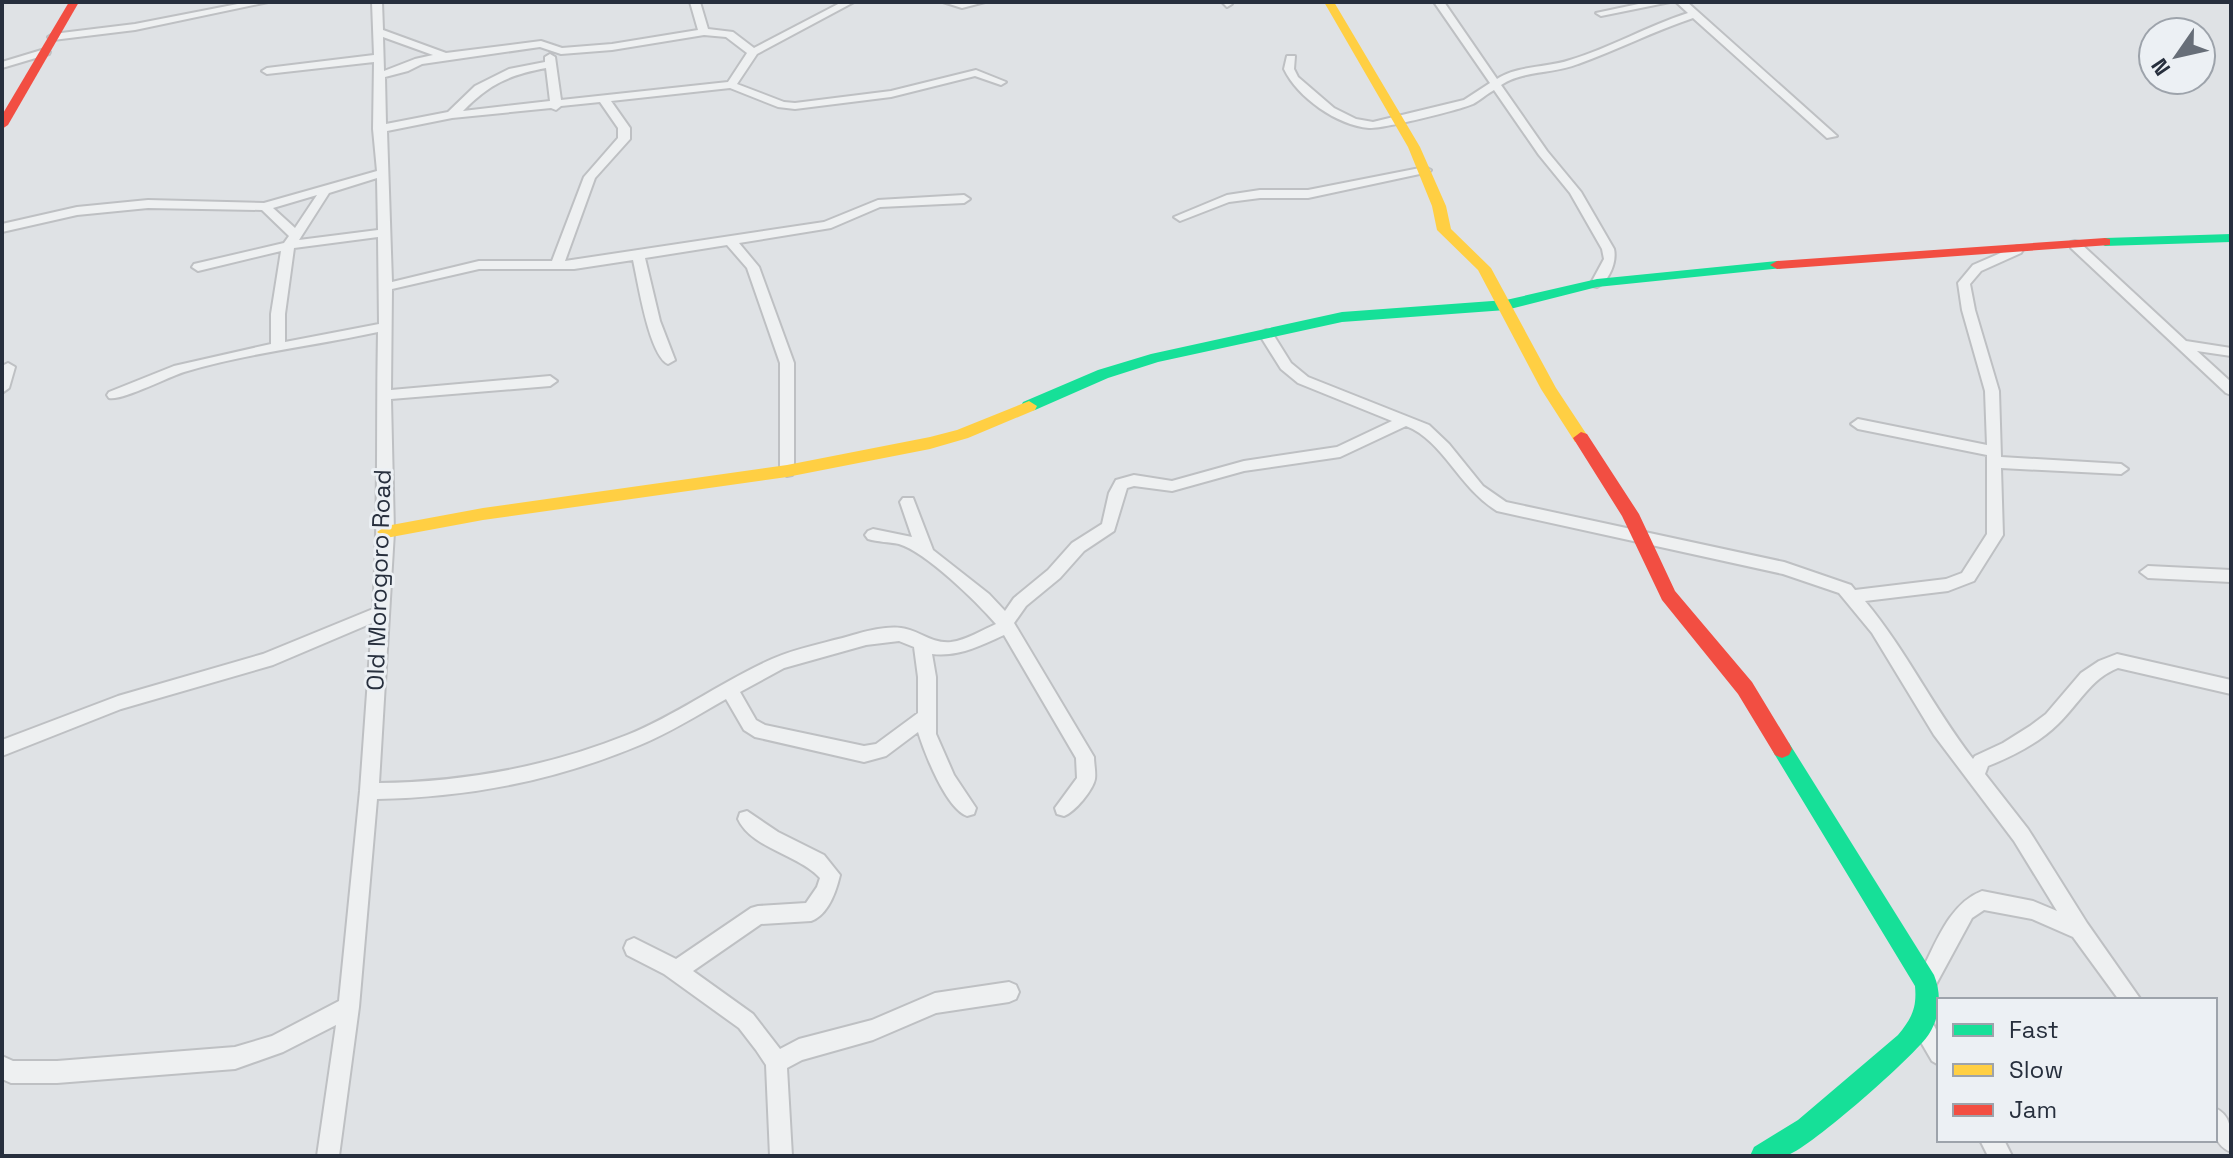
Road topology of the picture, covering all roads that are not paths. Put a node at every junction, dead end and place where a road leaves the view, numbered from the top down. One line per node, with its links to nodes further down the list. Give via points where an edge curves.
1 (74, 2): 17 (main road)
2 (263, 2): 12 (street)
3 (377, 2): 15 (street, Old Morogoro Road)
4 (695, 2): 16 (street)
5 (849, 2): 19 (street)
6 (948, 2): 7 (street)
7 (980, 2)
8 (1329, 2): 33 (main road)
9 (1439, 2): 28 (street)
10 (1665, 2): 13 (street)
11 (1681, 2): 14 (street)
12 (208, 8): 17 (street)
13 (1601, 13)
14 (1696, 14): 28 (street, via 1573,63 1514,74); 36 (street)
15 (378, 32): 20 (street); 21 (street, Old Morogoro Road)
16 (704, 32): 18 (street, via 612,47); 19 (street, via 729,34)
17 (49, 45): 24 (street); 34 (main road)
18 (549, 47): 20 (street); 23 (street)
19 (753, 52): 29 (street)
20 (445, 56): 26 (street)
21 (378, 58): 25 (street); 26 (street, Old Morogoro Road)
22 (1291, 58): 33 (street, via 1294,79 1330,110 1362,125)
23 (551, 64): 31 (street); 32 (street, via 513,71 479,88)
24 (2, 65)
25 (267, 71)
26 (378, 76): 35 (street, Old Morogoro Road)
27 (1001, 82): 29 (street, via 976,73 891,94 795,106)
28 (1496, 84): 33 (street, via 1468,102); 53 (street, via 1575,192 1608,249 1610,259)
29 (731, 85): 30 (street)
30 (605, 101): 31 (street); 51 (street, via 626,133 590,177)
31 (556, 107): 32 (street)
32 (452, 115): 35 (street)
33 (1397, 120): 37 (main road)
34 (2, 125)
35 (379, 129): 38 (street, Old Morogoro Road)
36 (1831, 136)
37 (1425, 170): 42 (street, via 1308,194 1227,199); 55 (main road, via 1442,207 1444,230 1484,268)
38 (381, 173): 39 (street); 44 (street, Old Morogoro Road)
39 (330, 187): 41 (street); 46 (street)
40 (964, 199): 47 (street, via 878,204 827,225)
41 (265, 207): 43 (street, via 148,204 77,211); 46 (street)
42 (1180, 217)
43 (2, 228)
44 (384, 233): 46 (street); 54 (street, Old Morogoro Road)
45 (2231, 238): 48 (main road)
46 (292, 241): 52 (street); 59 (street, via 278,314)
47 (730, 241): 50 (street); 72 (street, via 753,267 787,363)
48 (2075, 245): 49 (main road); 58 (street)
49 (2017, 250): 53 (main road, via 1821,261); 70 (street, via 1977,268 1964,283 1993,393)
50 (639, 257): 51 (street); 61 (street)
51 (557, 265): 54 (street, via 479,265)
52 (198, 267)
53 (1597, 283): 55 (main road)
54 (386, 287): 56 (street, Old Morogoro Road)
55 (1506, 305): 57 (main road, via 1342,317); 76 (main road, via 1549,389)
56 (384, 327): 59 (street); 67 (street, Old Morogoro Road)
57 (1266, 334): 68 (street, via 1286,366 1303,380); 72 (main road, via 1103,374 951,437)
58 (2180, 344): 60 (street); 65 (street)
59 (278, 346): 66 (street, via 181,370)
60 (2231, 352)
61 (668, 360)
62 (8, 367): 64 (street)
63 (550, 381): 67 (street)
64 (2, 388)
65 (2231, 390)
66 (114, 395)
67 (383, 395): 74 (street, Old Morogoro Road)
68 (1406, 420): 76 (street, via 1437,438 1483,497 1533,516); 82 (street, via 1340,452 1244,466 1172,486 1124,482 1118,487 1109,527 1078,547 1020,602)
69 (1858, 424): 70 (street)
70 (1994, 457): 71 (street); 80 (street, via 1995,535 1968,577 1935,587)
71 (2121, 469)
72 (787, 471): 74 (main road)
73 (908, 502): 77 (street)
74 (386, 532): 81 (street, Old Morogoro Road)
75 (873, 535): 77 (street, via 909,541)
76 (1640, 537): 80 (street, via 1825,579); 96 (main road, via 1668,595 1745,688)
77 (929, 554): 82 (street)
78 (2148, 572): 79 (street)
79 (2231, 576)
80 (1854, 596): 88 (street, via 1940,730)
81 (380, 613): 87 (street, via 267,660 118,703); 89 (street, Old Morogoro Road)
82 (1006, 624): 83 (street, via 949,649); 91 (street, via 1085,757 1086,780)
83 (921, 641): 85 (street, via 900,634 866,638 779,663); 86 (street)
84 (2231, 687): 88 (street, via 2117,661 2099,667 2078,684 2053,718 1981,761)
85 (730, 690): 86 (street, via 750,725 761,732 864,754 886,747); 89 (street, via 636,739 574,762 434,790)
86 (927, 716): 90 (street, via 935,756)
87 (2, 748)
88 (1976, 774): 93 (street)
89 (369, 791): 99 (street, Old Morogoro Road)
90 (967, 808)
91 (1064, 808)
92 (747, 819): 95 (street, via 817,861 830,875 826,891 811,912 758,915)
93 (2080, 930): 96 (street, via 2033,910 1982,900 1965,911); 98 (street)
94 (634, 948): 95 (street)
95 (676, 971): 102 (street, via 746,1021)
96 (1926, 983): 100 (main road, via 1928,1003)
97 (1009, 992): 102 (street, via 935,1003)
98 (2130, 998)
99 (349, 1007): 103 (street, via 276,1045 235,1058 57,1072 11,1072); 106 (street, Old Morogoro Road)
100 (1921, 1025): 101 (street); 108 (main road, via 1830,1111)
101 (1937, 1051)
102 (776, 1062): 107 (street)
103 (2, 1067)
104 (2217, 1122): 105 (street)
105 (2231, 1141)
106 (328, 1156)
107 (781, 1156)
108 (1763, 1156)

